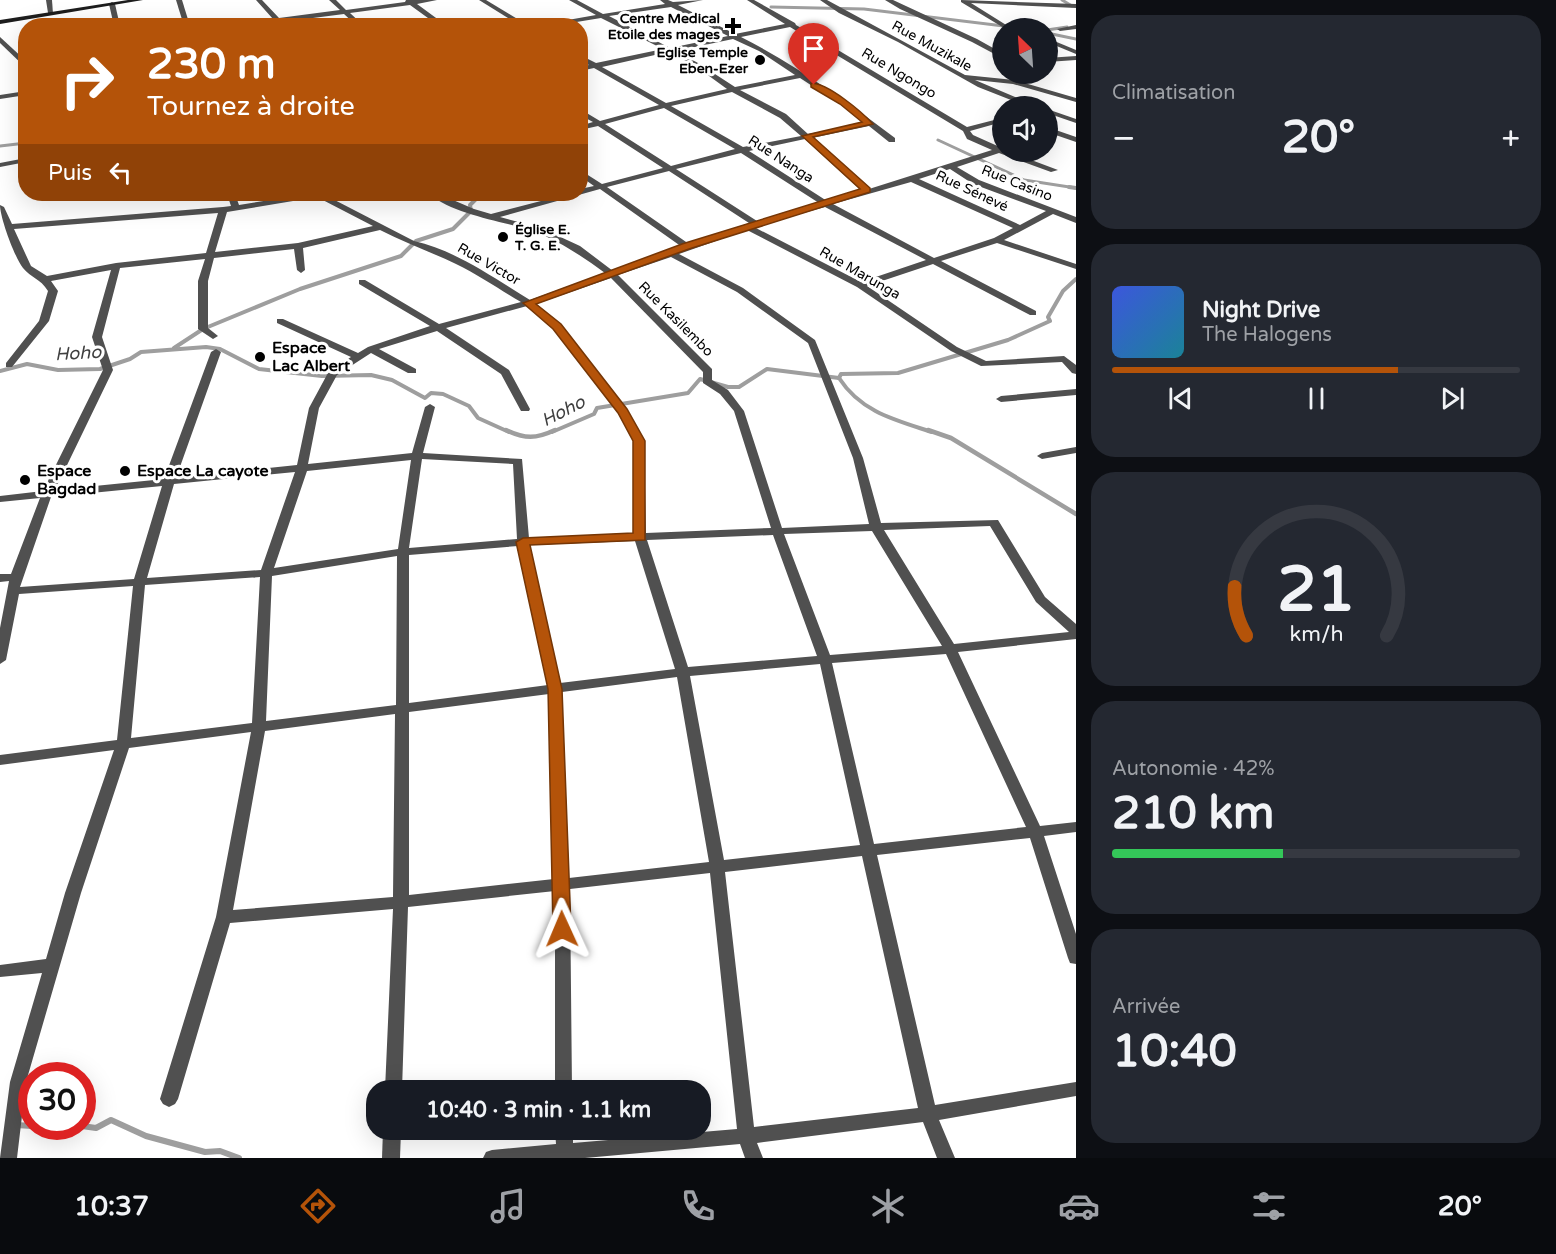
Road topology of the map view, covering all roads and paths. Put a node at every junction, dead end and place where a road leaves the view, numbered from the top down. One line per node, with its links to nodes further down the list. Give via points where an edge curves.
1 (49, 0): 21 (street)
2 (140, 0): 15 (street)
3 (179, 0): 25 (street)
4 (259, 0): 26 (street)
5 (332, 0): 20 (street)
6 (434, 0): 16 (street)
7 (482, 0): 30 (street)
8 (572, 0): 22 (street)
9 (663, 0): 18 (street)
10 (700, 0): 18 (street)
11 (750, 0): 35 (street, Rue Ngongo)
12 (823, 0): 51 (street, Rue Muzikale)
13 (888, 0): 42 (street, via 914,16 970,37)
14 (963, 1): 17 (street); 33 (street)
15 (116, 2): 21 (street); 24 (street)
16 (409, 2): 20 (street); 29 (street)
17 (1034, 2): 19 (street)
18 (672, 5): 22 (street); 38 (street)
19 (1074, 6)
20 (346, 11): 27 (street); 28 (street)
21 (51, 13): 23 (street)
22 (600, 16): 31 (street); 41 (street)
23 (23, 18)
24 (117, 18)
25 (185, 18)
26 (275, 18)
27 (285, 18)
28 (353, 18)
29 (432, 18)
30 (512, 18)
31 (587, 18)
32 (18, 19): 34 (street)
33 (992, 20)
34 (0, 22)
35 (793, 24): 38 (street); 69 (street, Rue Ngongo)
36 (1076, 27): 37 (street)
37 (1060, 29)
38 (736, 36): 41 (street); 50 (street)
39 (0, 39): 44 (street)
40 (1058, 45): 43 (street)
41 (666, 49): 48 (street); 54 (street)
42 (992, 50)
43 (1076, 52)
44 (18, 58)
45 (1076, 58): 46 (street)
46 (1058, 59)
47 (588, 62): 48 (street, Rue Nanga)
48 (596, 66): 49 (street); 61 (street, Rue Nanga)
49 (588, 68)
50 (800, 76): 54 (street); 67 (street, via 843,102)
51 (961, 77): 52 (street); 56 (street, Rue Muzikale)
52 (992, 80)
53 (1021, 84): 58 (street)
54 (734, 90): 61 (street); 71 (street, via 783,116)
55 (18, 94): 57 (street)
56 (1000, 96)
57 (0, 97)
58 (1067, 98): 59 (street); 60 (street)
59 (1076, 100)
60 (1058, 102)
61 (664, 107): 65 (street); 75 (street, Rue Nanga)
62 (588, 115): 65 (street, Rue Marunga)
63 (1058, 115): 64 (street)
64 (1076, 121)
65 (602, 123): 68 (street); 81 (street, Rue Marunga)
66 (992, 123): 69 (street)
67 (869, 124): 71 (street); 72 (street)
68 (588, 126)
69 (966, 130): 74 (street, Rue Ngongo, via 970,137)
70 (1058, 133): 73 (street)
71 (807, 136): 75 (street); 87 (street)
72 (892, 140)
73 (1076, 140)
74 (992, 147)
75 (742, 150): 81 (street); 93 (street, Rue Nanga)
76 (992, 154): 80 (street)
77 (18, 162): 79 (street)
78 (1032, 162): 82 (street, Rue Ngongo)
79 (0, 165)
80 (951, 166): 84 (street); 97 (street, Rue Casino, via 976,182)
81 (671, 168): 85 (street); 100 (street, Rue Marunga)
82 (1054, 170)
83 (588, 178): 85 (street)
84 (912, 179): 87 (street); 103 (street, Rue Sénevé)
85 (601, 187): 86 (street); 106 (street)
86 (588, 190)
87 (866, 190): 93 (street)
88 (234, 201): 95 (street)
89 (278, 201): 95 (street)
90 (332, 201): 102 (street, Rue Victor)
91 (449, 201): 98 (street, Rue Kasilembo)
92 (550, 201): 98 (street)
93 (824, 203): 100 (street); 109 (street, Rue Nanga)
94 (0, 207): 101 (street)
95 (236, 208): 96 (street)
96 (223, 210): 101 (street); 108 (street)
97 (1051, 212): 99 (street, Rue Casino); 103 (street)
98 (492, 217): 113 (street, Rue Kasilembo, via 577,248)
99 (1076, 220)
100 (752, 225): 106 (street); 116 (street, Rue Marunga)
101 (11, 227): 114 (street, via 27,267)
102 (381, 227): 105 (street); 117 (street, Rue Victor, via 464,264)
103 (1020, 228): 104 (street)
104 (997, 240): 109 (street); 111 (street)
105 (298, 246): 108 (street); 112 (street)
106 (686, 246): 107 (street)
107 (671, 253): 113 (street); 139 (street, via 740,290 812,342 858,458)
108 (211, 257): 110 (street); 121 (street, via 203,282 204,328)
109 (934, 262): 116 (street); 118 (street, Rue Nanga)
110 (116, 266): 114 (street); 137 (street, via 97,338 106,367)
111 (1075, 267)
112 (301, 270)
113 (612, 274): 117 (street); 140 (street, Rue Kasilembo, via 739,411)
114 (45, 279): 125 (street, via 53,291 44,321)
115 (362, 282): 120 (street)
116 (860, 285): 127 (street, Rue Marunga, via 954,349 984,364 1064,360)
117 (528, 303): 120 (street); 141 (street, Rue Victor, via 557,326 619,406 639,441)
118 (1032, 312)
119 (280, 321): 124 (street)
120 (438, 327): 122 (street); 131 (street, via 505,372)
121 (213, 336)
122 (371, 349): 124 (street); 126 (street)
123 (216, 352): 136 (street)
124 (358, 357): 135 (street, via 331,376 314,408)
125 (9, 365)
126 (412, 371)
127 (1076, 371)
128 (1076, 392): 129 (street)
129 (1001, 399)
130 (430, 407): 133 (street)
131 (525, 409)
132 (1076, 450): 134 (street)
133 (417, 456): 135 (street); 142 (street, via 518,461); 143 (street)
134 (1042, 456)
135 (302, 468): 136 (street); 144 (street)
136 (169, 481): 137 (street); 147 (street)
137 (47, 494): 138 (street); 145 (street)
138 (0, 499)
139 (876, 528): 140 (street); 149 (street, via 994,522 1040,599); 150 (street)
140 (777, 530): 141 (street); 152 (street, Rue Kasilembo)
141 (640, 537): 142 (street); 153 (street, Rue Victor)
142 (523, 542): 143 (street); 154 (street)
143 (403, 552): 144 (street); 155 (street)
144 (266, 573): 147 (street); 156 (street)
145 (16, 577): 146 (street); 148 (street)
146 (0, 578)
147 (139, 583): 148 (street); 157 (street)
148 (12, 591): 151 (street)
149 (1076, 633): 150 (street)
150 (950, 649): 152 (street); 160 (street)
151 (0, 660)
152 (825, 660): 153 (street); 161 (street, Rue Kasilembo)
153 (683, 672): 154 (street); 162 (street, Rue Victor)
154 (555, 689): 155 (street); 163 (street)
155 (402, 706): 156 (street); 164 (street)
156 (259, 725): 157 (street); 165 (street)
157 (124, 742): 158 (street); 167 (street)
158 (0, 760)
159 (1076, 827): 160 (street)
160 (1035, 830): 161 (street); 166 (street)
161 (870, 851): 162 (street); 173 (street, Rue Kasilembo)
162 (717, 865): 163 (street); 174 (street, Rue Victor)
163 (562, 882): 164 (street); 170 (street)
164 (401, 902): 165 (street); 169 (street)
165 (224, 917): 172 (street)
166 (1076, 958)
167 (53, 965): 168 (street); 177 (street, via 18,1082)
168 (0, 971)
169 (394, 1080)
170 (564, 1080)
171 (1076, 1089): 173 (street)
172 (169, 1100)
173 (928, 1114): 174 (street); 181 (street, Rue Kasilembo)
174 (746, 1136): 176 (street); 180 (street, Rue Victor)
175 (392, 1140): 178 (street)
176 (565, 1154): 179 (street)
177 (8, 1158)
178 (391, 1158)
179 (492, 1158)
180 (754, 1158)
181 (946, 1158)

